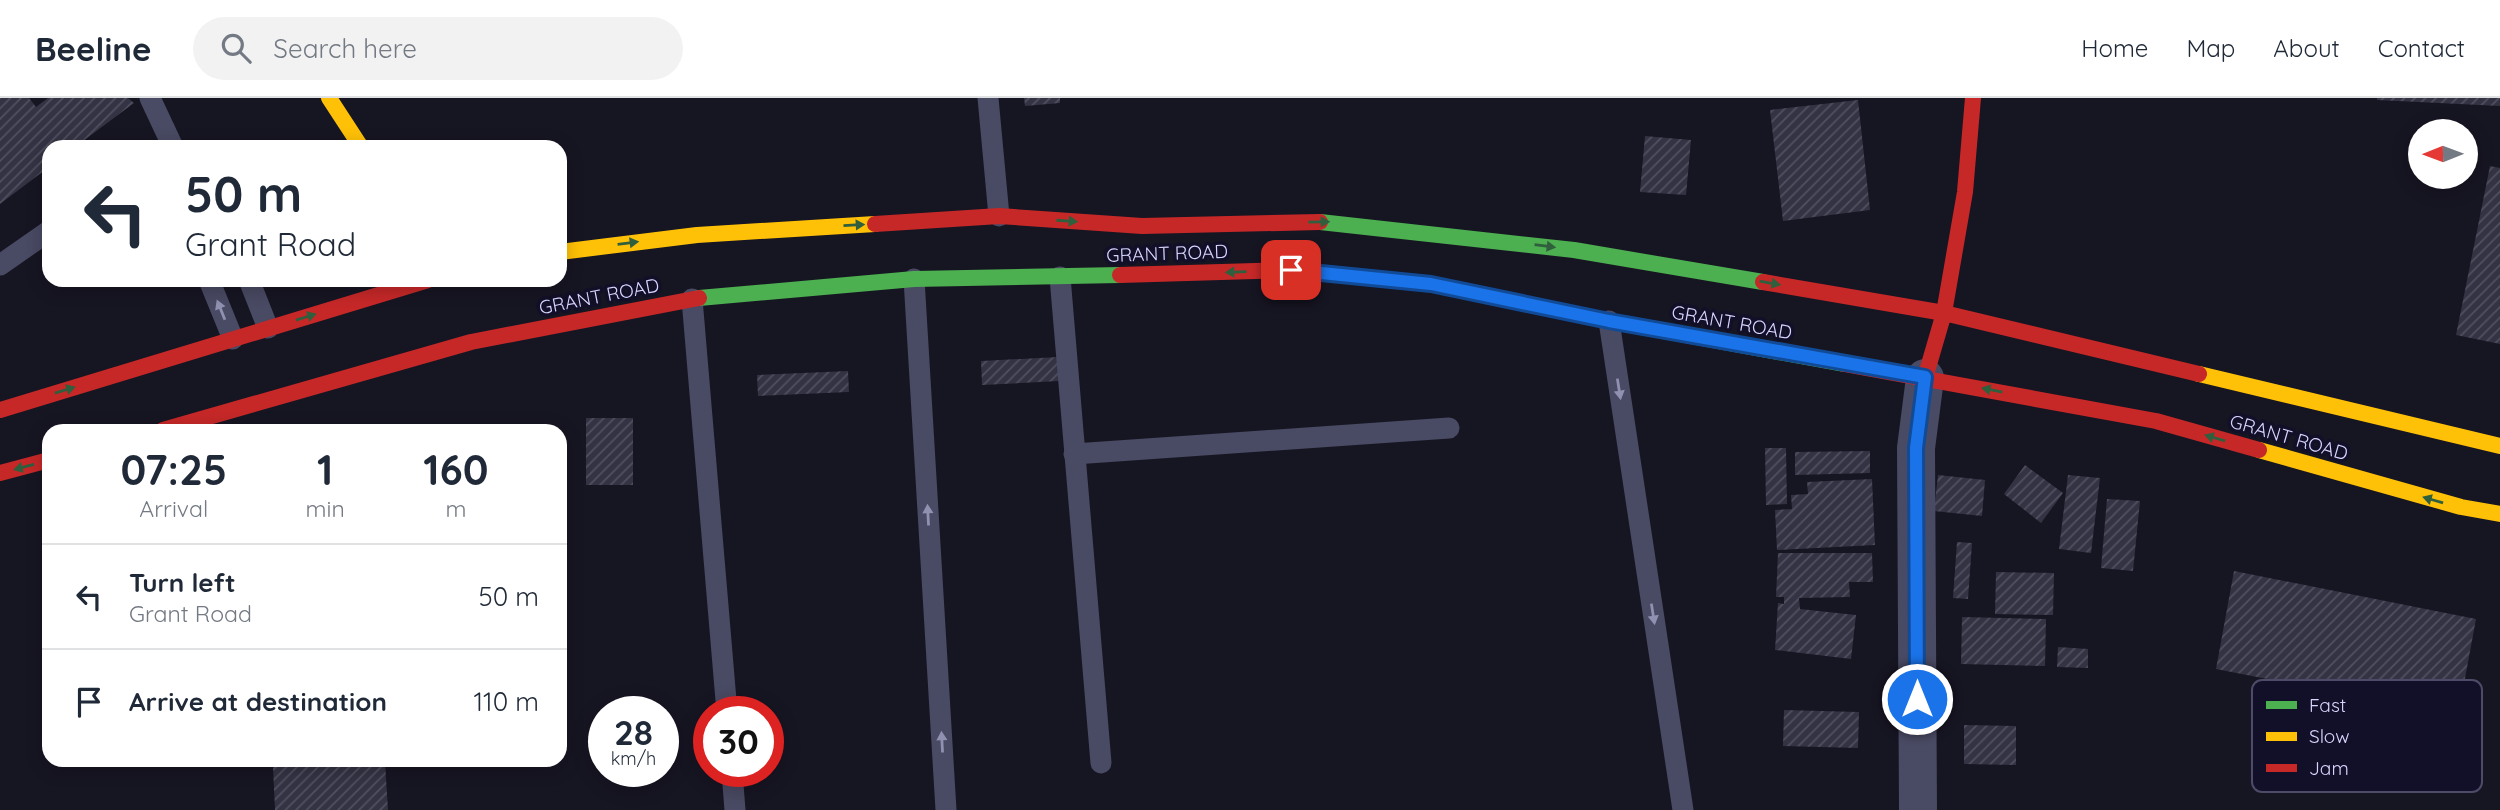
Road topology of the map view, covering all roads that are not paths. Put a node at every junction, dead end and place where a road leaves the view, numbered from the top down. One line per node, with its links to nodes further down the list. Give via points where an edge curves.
1 (150, 98): 5 (lane)
2 (329, 98): 6 (main road)
3 (988, 98): 7 (lane)
4 (1973, 98): 17 (main road, via 1965,192)
5 (170, 140)
6 (357, 140)
7 (999, 216): 9 (main road, GRANT ROAD, one-way to 7, via 697,234); 17 (main road, GRANT ROAD, one-way to 17, via 1142,226 1332,222 1574,250)
8 (42, 236): 10 (lane)
9 (567, 251)
10 (0, 265)
11 (1060, 277): 12 (main road, GRANT ROAD); 18 (main road, GRANT ROAD, one-way to 11, via 1431,284 1291,270); 26 (lane)
12 (914, 279): 16 (main road, GRANT ROAD); 34 (lane, one-way to 12)
13 (212, 287): 20 (lane, one-way to 13)
14 (252, 287): 19 (lane)
15 (405, 287): 19 (main road, one-way to 15)
16 (692, 299): 23 (main road, GRANT ROAD, via 471,342); 30 (lane)
17 (1944, 313): 21 (main road); 25 (main road, GRANT ROAD)
18 (1609, 321): 21 (main road, GRANT ROAD); 35 (lane, one-way to 35)
19 (268, 328): 20 (main road)
20 (233, 339): 22 (main road, one-way to 20)
21 (1925, 377): 29 (main road, GRANT ROAD, one-way to 21, via 2461,508 2157,421); 36 (street, via 1916,448)
22 (0, 410)
23 (184, 424)
24 (1449, 428): 26 (lane)
25 (2500, 446)
26 (1074, 454): 31 (lane)
27 (42, 462): 28 (main road, one-way to 28)
28 (0, 473)
29 (2500, 514)
30 (726, 696)
31 (1101, 763)
32 (733, 787): 33 (lane)
33 (735, 810)
34 (946, 810)
35 (1683, 810)
36 (1918, 810)

